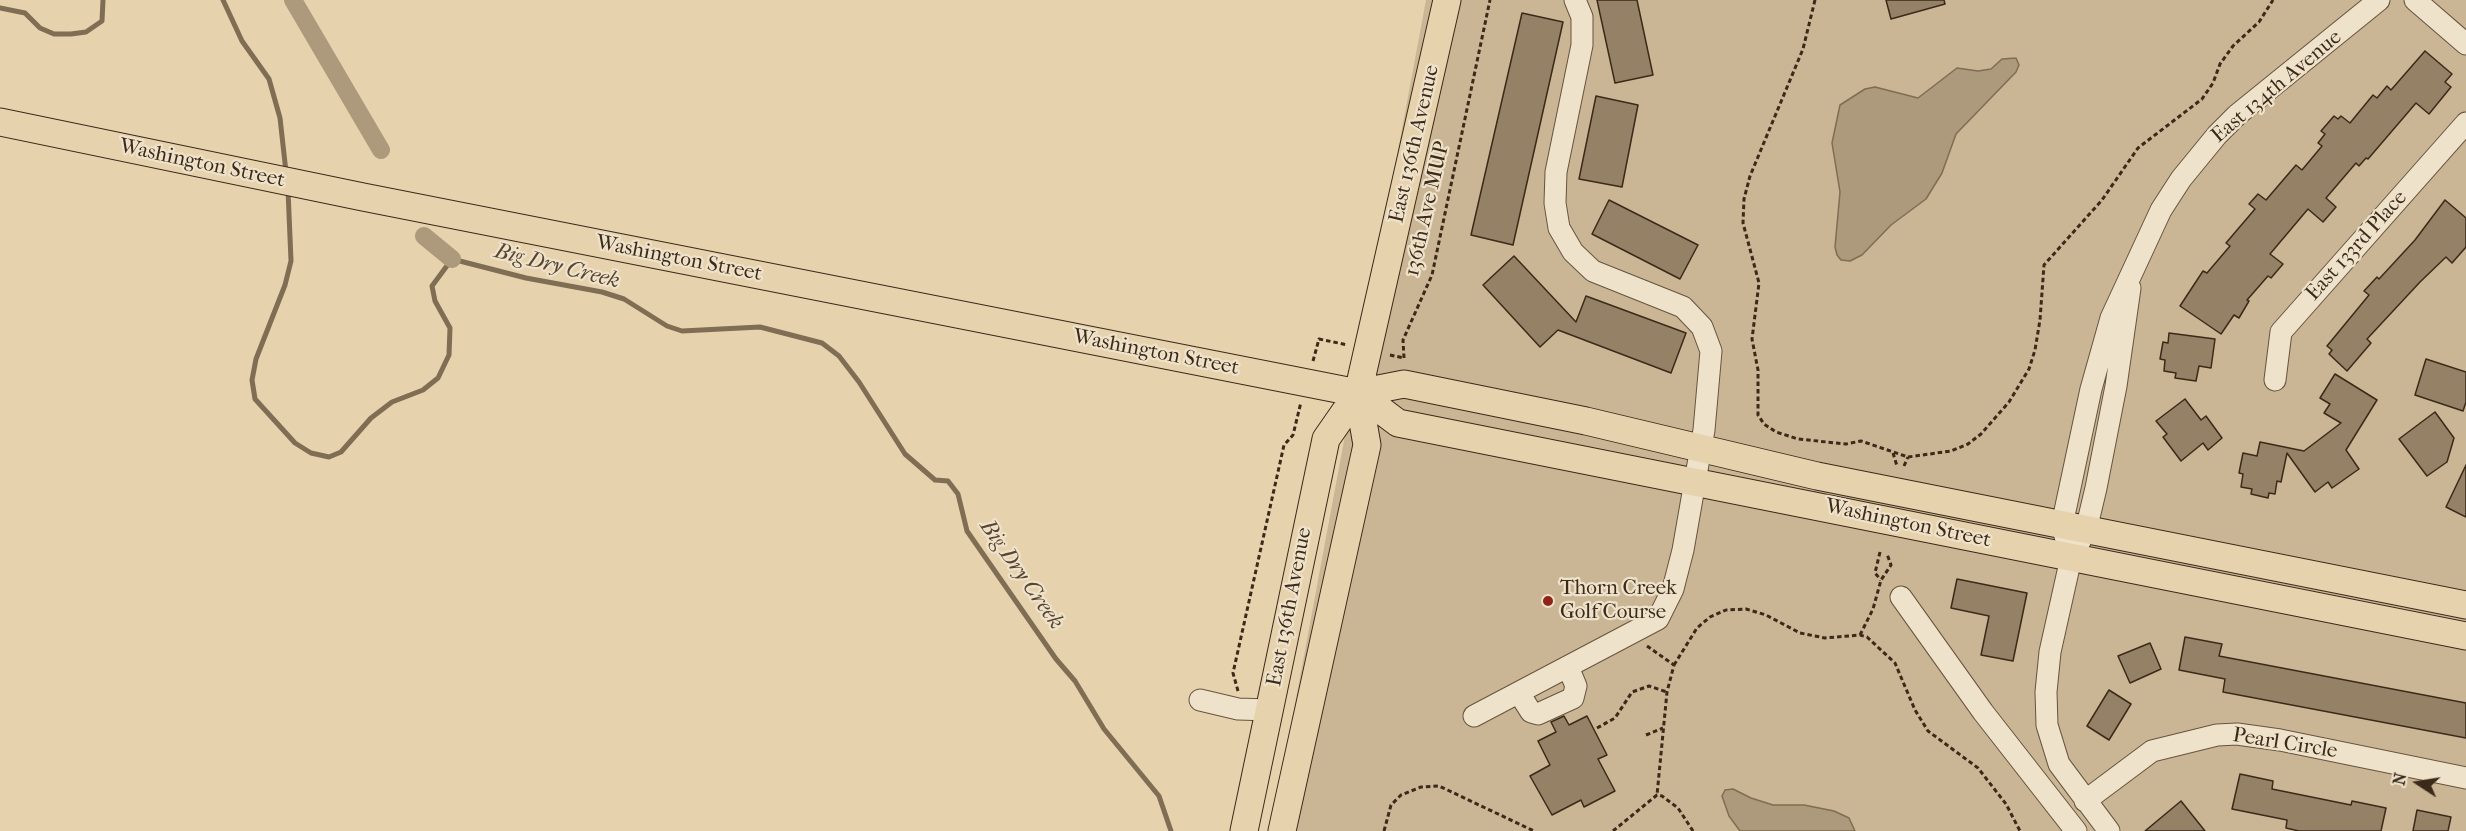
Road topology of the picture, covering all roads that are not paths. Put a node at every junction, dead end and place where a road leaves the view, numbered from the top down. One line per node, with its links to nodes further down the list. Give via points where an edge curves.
1 (1447, 0): 9 (main road, East 136th Avenue)
2 (1575, 0): 10 (street, via 1582,17 1582,45 1556,172 1559,228 1573,252 1593,271 1683,307 1702,327 1711,351 1711,368)
3 (2379, 0): 12 (street, East 134th Avenue, via 2217,135 2161,210 2131,274 2116,387)
4 (2415, 0): 5 (street)
5 (2466, 44)
6 (0, 122): 9 (main road, Washington Street)
7 (2466, 123): 8 (street, East 133rd Place, via 2281,332)
8 (2275, 380)
9 (1358, 393): 10 (main road, Washington Street, via 1404,384); 11 (main road, Washington Street, via 1398,423); 20 (main road, East 136th Avenue, via 1326,439); 25 (main road, East 136th Avenue, via 1368,445)
10 (1700, 447): 11 (street); 12 (main road, Washington Street, via 1817,476)
11 (1696, 482): 13 (main road, Washington Street); 17 (street, via 1683,550 1667,604 1658,619)
12 (2074, 528): 13 (street, East 134th Avenue); 15 (main road, Washington Street)
13 (2071, 558): 16 (main road, Washington Street); 23 (street, East 134th Avenue, via 2050,652 2045,710 2056,757)
14 (1901, 597): 26 (street, via 1983,712)
15 (2466, 605)
16 (2466, 636)
17 (1568, 667): 18 (street); 18 (street, via 1576,686 1573,698 1538,714 1531,712)
18 (1519, 693): 21 (street)
19 (1200, 700): 20 (street, via 1238,709)
20 (1270, 710): 24 (main road, East 136th Avenue)
21 (1474, 716)
22 (2466, 778): 23 (street, Pearl Circle, via 2280,740 2217,735 2152,751)
23 (2085, 801): 27 (street, East 134th Avenue)
24 (1244, 831)
25 (1282, 831)
26 (2076, 831)
27 (2109, 831)

